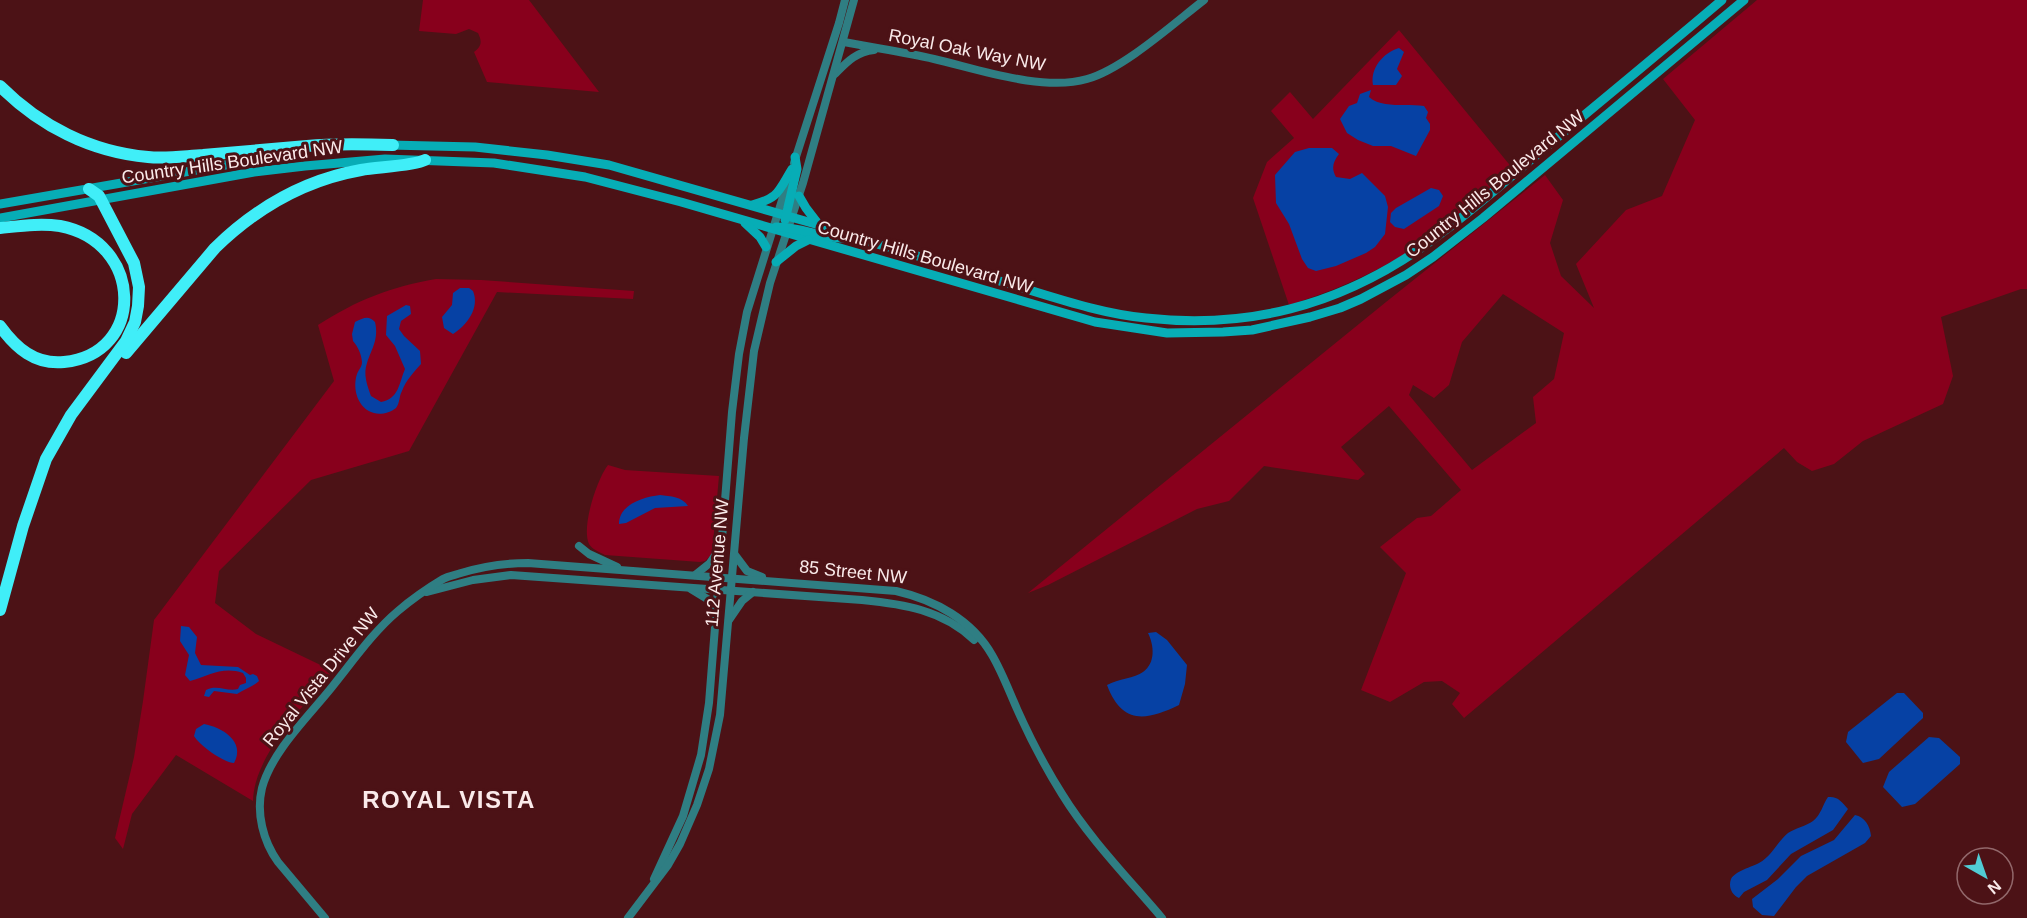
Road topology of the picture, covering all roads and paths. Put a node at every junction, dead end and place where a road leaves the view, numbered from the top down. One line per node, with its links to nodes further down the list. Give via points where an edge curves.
1 (845, 0): 11 (street)
2 (854, 0): 6 (street)
3 (1204, 0): 7 (street, Royal Oak Way NW, via 1110,69 1069,83 1027,80)
4 (1722, 0): 26 (main road, Country Hills Boulevard NW, via 1430,242 1358,285 1293,309 1234,319 1138,317 1054,298)
5 (1744, 0): 27 (main road, Country Hills Boulevard NW, via 1433,257 1361,299 1310,317 1223,332 1131,329)
6 (844, 42): 7 (street, Royal Oak Way NW); 8 (street)
7 (879, 49): 8 (street, via 851,57)
8 (834, 74): 15 (street)
9 (0, 86): 10 (highway, via 19,104 62,132 90,145 132,155 168,157 309,146)
10 (393, 145): 14 (main road, Country Hills Boulevard NW, via 300,152); 18 (main road, Country Hills Boulevard NW, via 547,154 609,165)
11 (795, 157): 13 (street); 19 (main road, via 797,169)
12 (425, 160): 16 (main road, Country Hills Boulevard NW, via 385,159 295,167); 21 (main road, Country Hills Boulevard NW, via 494,164 585,177); 31 (highway, via 337,175 297,189 260,210 215,248 112,370)
13 (792, 169): 18 (main road, via 777,194); 19 (street)
14 (89, 189): 16 (highway); 17 (main road, Country Hills Boulevard NW)
15 (799, 196): 19 (street); 22 (main road)
16 (101, 199): 20 (main road, Country Hills Boulevard NW); 31 (highway, via 134,262 139,287 130,333)
17 (0, 204)
18 (752, 205): 19 (main road, Country Hills Boulevard NW)
19 (785, 215): 22 (main road, Country Hills Boulevard NW); 24 (street, 112 Avenue NW); 25 (main road)
20 (0, 218)
21 (743, 221): 24 (main road, Country Hills Boulevard NW); 28 (main road)
22 (819, 225): 26 (main road, Country Hills Boulevard NW)
23 (0, 228): 30 (highway, via 48,225 90,237 118,266 124,293 122,313 113,334 100,349 80,360 56,363 30,356)
24 (772, 229): 25 (main road); 28 (street, 112 Avenue NW)
25 (786, 229): 26 (main road, via 842,240); 27 (main road, Country Hills Boulevard NW); 29 (street, 112 Avenue NW)
26 (856, 238)
27 (808, 240): 29 (main road)
28 (766, 247): 32 (street, 112 Avenue NW, via 739,354)
29 (776, 262): 34 (street, 112 Avenue NW, via 752,366)
30 (0, 326)
31 (98, 381): 45 (highway, via 71,415 46,459)
32 (722, 542): 36 (street, via 713,560); 37 (street, 112 Avenue NW)
33 (579, 546): 35 (street)
34 (735, 555): 38 (street, 112 Avenue NW); 39 (street, via 747,571)
35 (620, 569): 36 (street, Royal Vista Drive NW); 44 (street, Royal Vista Drive NW, via 528,563 490,565 445,578)
36 (695, 575): 37 (street, Royal Vista Drive NW)
37 (720, 577): 38 (street, Royal Vista Drive NW); 41 (street, 112 Avenue NW)
38 (732, 578): 39 (street, 85 Street NW); 42 (street, 112 Avenue NW)
39 (764, 580): 48 (street, 85 Street NW, via 896,591 926,600 958,618 977,635)
40 (688, 587): 41 (street, Royal Vista Drive NW); 44 (street, Royal Vista Drive NW, via 511,575); 46 (street, via 709,600)
41 (718, 590): 42 (street, Royal Vista Drive NW); 46 (street, 112 Avenue NW)
42 (731, 591): 43 (street, 85 Street NW); 47 (street, 112 Avenue NW)
43 (753, 592): 47 (street); 48 (street, 85 Street NW, via 878,601 919,609 968,633)
44 (424, 593): 50 (street, Royal Vista Drive NW, via 378,631 278,754 262,790 261,822 269,847)
45 (0, 610)
46 (717, 611): 49 (street, 112 Avenue NW, via 701,755 682,816)
47 (729, 620): 49 (street, 112 Avenue NW, via 720,715 709,770 680,844)
48 (1004, 681): 52 (street, 85 Street NW, via 1063,796)
49 (652, 884): 51 (street, 112 Avenue NW)
50 (325, 918)
51 (628, 918)
52 (1162, 918)

